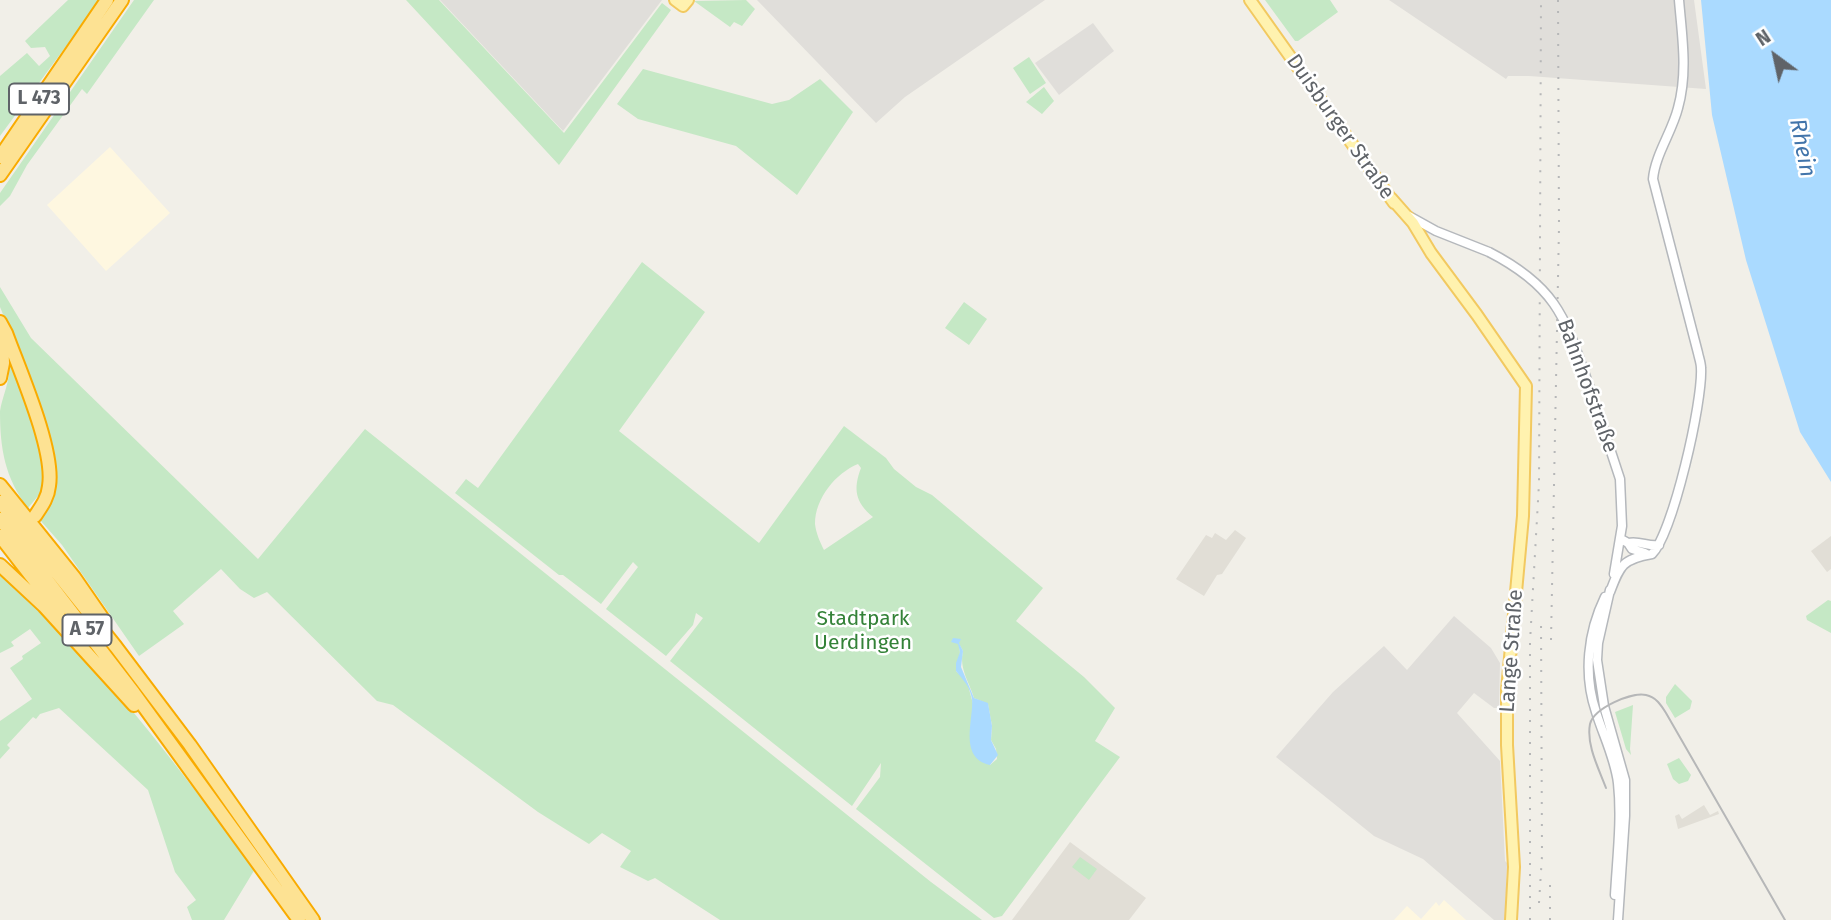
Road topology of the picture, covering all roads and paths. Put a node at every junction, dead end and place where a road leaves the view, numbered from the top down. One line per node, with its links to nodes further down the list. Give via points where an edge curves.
1 (107, 0): 5 (highway, L 473)
2 (122, 0): 7 (highway, L 473)
3 (1250, 0): 11 (main road, Duisburger Straße)
4 (1679, 0): 27 (street, via 1685,69 1674,123 1653,179 1702,370 1685,467)
5 (78, 42): 6 (highway); 8 (highway, L 473)
6 (1, 141)
7 (15, 153): 9 (highway, L 473); 10 (highway)
8 (0, 157)
9 (0, 175)
10 (0, 187)
11 (1391, 198): 12 (main road, Bahnhofstraße); 14 (main road, Duisburger Straße, via 1413,234)
12 (1408, 215): 13 (street, Bahnhofstraße); 14 (main road, Duisburger Straße)
13 (1436, 231): 14 (street, via 1429,234); 26 (street, Bahnhofstraße, bridge, via 1489,252 1531,277 1555,305 1571,336 1620,479)
14 (1428, 248): 18 (main road, Duisburger Straße)
15 (0, 322): 23 (highway, via 48,456 49,488)
16 (0, 328): 17 (highway)
17 (0, 378)
18 (1525, 383): 39 (main road, Lange Straße, via 1524,505 1507,690 1514,867)
19 (0, 473): 22 (highway)
20 (0, 485): 22 (highway)
21 (0, 502): 33 (highway, A 57)
22 (15, 502): 33 (highway, via 74,577)
23 (35, 516)
24 (0, 519): 34 (highway, A 57)
25 (0, 536): 32 (highway)
26 (1625, 541): 27 (street); 28 (street, via 1632,549); 30 (street, Bahnhofstraße)
27 (1659, 545): 28 (street)
28 (1652, 554): 31 (street, via 1624,563)
29 (0, 565): 32 (highway)
30 (1612, 582): 31 (street, Bahnhofstraße); 40 (street, Bahnhofstraße, via 1595,624 1588,669 1593,704 1618,781)
31 (1610, 592): 40 (street, Bahnhofstraße, via 1597,660 1604,706 1625,780)
32 (100, 665): 34 (highway)
33 (138, 676): 35 (highway, A 57)
34 (171, 743): 35 (highway, A 57)
35 (260, 855): 36 (highway, A 57)
36 (275, 876): 37 (highway, A 57); 38 (highway, A 57)
37 (299, 920)
38 (313, 920)
39 (1511, 920)
40 (1617, 920)

